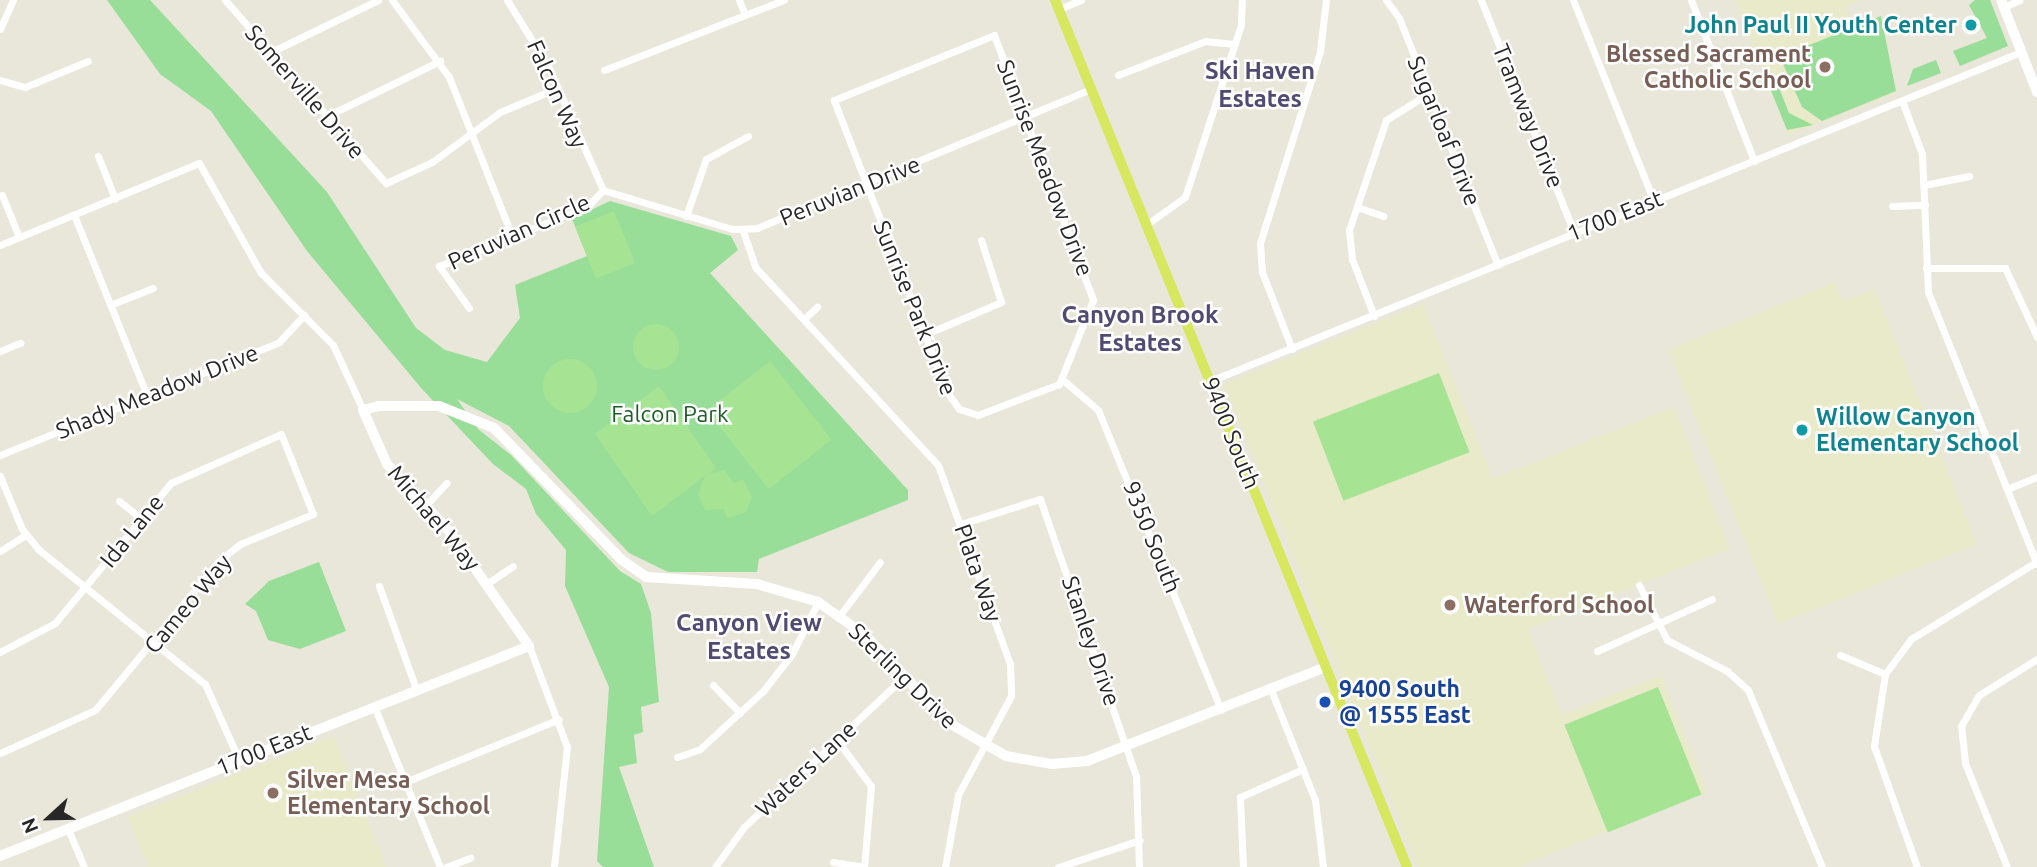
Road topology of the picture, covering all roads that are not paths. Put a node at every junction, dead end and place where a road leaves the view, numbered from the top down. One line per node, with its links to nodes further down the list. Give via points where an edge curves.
1 (13, 0): 19 (street)
2 (225, 0): 22 (street, Somerville Drive)
3 (378, 0): 22 (street)
4 (392, 0): 25 (street)
5 (507, 0): 29 (street, Falcon Way)
6 (739, 0): 18 (street)
7 (783, 0): 18 (street)
8 (1081, 0): 17 (street)
9 (1242, 0): 21 (street)
10 (1326, 0): 72 (street, via 1320,51 1260,243 1262,272)
11 (1386, 0): 32 (street, Sugarloaf Drive)
12 (1481, 0): 55 (street, Tramway Drive)
13 (1573, 0): 46 (street)
14 (1691, 0): 39 (street)
15 (2020, 0): 16 (street)
16 (2002, 4): 23 (street)
17 (1057, 5): 30 (main road, 9400 South)
18 (745, 15): 26 (street)
19 (0, 29)
20 (994, 35): 35 (street, Sunrise Meadow Drive); 41 (street, Sunrise Park Drive, via 834,100)
21 (1234, 44): 27 (street, via 1205,41); 53 (street, via 1185,197)
22 (271, 52): 34 (street, Somerville Drive)
23 (2021, 52): 31 (street); 33 (street, 1700 East)
24 (88, 61): 28 (street, via 25,87)
25 (440, 61): 34 (street); 36 (street)
26 (604, 71)
27 (1118, 75)
28 (0, 80)
29 (558, 88): 36 (street, via 510,107); 43 (street, Falcon Way)
30 (1091, 89): 35 (street, Peruvian Drive); 53 (main road, 9400 South)
31 (2037, 92)
32 (1429, 93): 49 (street, via 1386,120); 60 (street, Sugarloaf Drive)
33 (1902, 101): 39 (street, 1700 East); 42 (street, via 1922,154)
34 (327, 116): 36 (street, Somerville Drive, via 386,183 432,162)
35 (1026, 116): 41 (street, Peruvian Drive); 74 (street, Sunrise Meadow Drive, via 1092,288)
36 (472, 132): 56 (street)
37 (748, 136): 51 (street, via 706,159)
38 (98, 156): 45 (street)
39 (1754, 161): 46 (street, 1700 East)
40 (1969, 176): 42 (street)
41 (866, 185): 54 (street, Peruvian Drive); 69 (street, Sunrise Park Drive)
42 (1924, 185): 47 (street)
43 (603, 190): 51 (street); 56 (street, Peruvian Circle, via 588,206)
44 (2, 195): 57 (street)
45 (115, 199): 50 (street); 66 (street, Michael Way, via 199,163 261,273)
46 (1654, 201): 55 (street, 1700 East)
47 (1924, 205): 48 (street); 61 (street)
48 (1892, 206)
49 (1357, 207): 52 (street); 67 (street, via 1349,250)
50 (74, 215): 57 (street); 63 (street)
51 (685, 216): 54 (street)
52 (1383, 216)
53 (1146, 225): 75 (main road, 9400 South)
54 (743, 230): 68 (street, Plata Way, via 752,262)
55 (1574, 232): 60 (street, 1700 East)
56 (512, 236): 65 (street, Peruvian Circle, via 439,266)
57 (19, 237): 59 (street)
58 (981, 240): 69 (street, via 1001,302)
59 (0, 245)
60 (1498, 265): 67 (street, 1700 East)
61 (1926, 268): 70 (street, via 2005,268); 83 (street, via 1933,307)
62 (153, 288): 63 (street)
63 (110, 305): 76 (street)
64 (817, 307): 68 (street)
65 (469, 308)
66 (304, 315): 76 (street, Shady Meadow Drive, via 279,342); 77 (street, Michael Way, via 333,345)
67 (1374, 316): 72 (street, 1700 East)
68 (804, 319): 87 (street, Plata Way, via 932,457)
69 (924, 335): 74 (street, Sunrise Park Drive, via 952,402 968,413 995,411)
70 (2037, 337)
71 (20, 343): 73 (street)
72 (1292, 349): 75 (street, 1700 East)
73 (0, 351)
74 (1063, 380): 114 (street, 9350 South, via 1098,410)
75 (1210, 381): 107 (main road, 9400 South)
76 (147, 396): 79 (street, Shady Meadow Drive)
77 (363, 410): 85 (street, Michael Way, via 387,464); 98 (street, Sterling Drive, via 425,404 480,420 507,439 622,560 646,577 757,584)
78 (281, 434): 86 (street, Ida Lane, via 182,475); 101 (street, Cameo Way, via 313,514 229,552)
79 (0, 455)
80 (0, 475): 88 (street)
81 (2037, 477): 83 (street)
82 (446, 483): 85 (street)
83 (2007, 489): 91 (street)
84 (119, 501): 86 (street)
85 (424, 506): 93 (street, Michael Way)
86 (141, 518): 96 (street, Ida Lane)
87 (961, 524): 118 (street, Plata Way, via 1013,679 1005,710); 119 (street, Stanley Drive, via 1040,499)
88 (26, 535): 89 (street); 96 (street)
89 (0, 551)
90 (880, 562): 99 (street)
91 (2037, 563): 108 (street, via 1911,639)
92 (513, 566): 93 (street)
93 (488, 583): 102 (street, Michael Way)
94 (1639, 585): 100 (street)
95 (379, 586): 111 (street)
96 (86, 587): 101 (street); 104 (street, Ida Lane, via 55,623)
97 (1713, 599): 100 (street)
98 (818, 602): 99 (street, Sterling Drive); 115 (street, via 777,676)
99 (840, 615): 109 (street, Sterling Drive)
100 (1656, 625): 103 (street); 142 (street, via 1679,649 1727,671 1748,690)
101 (155, 641): 120 (street, Cameo Way, via 95,710); 122 (street, via 205,684)
102 (529, 646): 111 (street, 1700 East); 116 (street, Michael Way)
103 (1597, 651)
104 (0, 652)
105 (1840, 655): 108 (street)
106 (2037, 659): 144 (street, via 1979,695 1961,726 1965,764)
107 (1326, 667): 112 (street, Sterling Drive); 141 (main road, 9400 South)
108 (1885, 674): 143 (street, via 1874,746)
109 (904, 677): 117 (street, Waters Lane); 118 (street, Sterling Drive, via 949,723)
110 (713, 685): 115 (street)
111 (416, 689): 113 (street, 1700 East)
112 (1271, 690): 114 (street, Sterling Drive); 123 (street)
113 (374, 706): 122 (street, 1700 East); 124 (street)
114 (1221, 710): 119 (street, Sterling Drive)
115 (740, 713): 121 (street, via 700,749)
116 (559, 719): 124 (street); 133 (street, Michael Way, via 568,761)
117 (837, 740): 134 (street, Waters Lane, via 744,827); 135 (street, via 871,786)
118 (984, 747): 119 (street, Sterling Drive, via 1052,764); 136 (street, Plata Way, via 958,795)
119 (1127, 748): 126 (street, Stanley Drive, via 1140,795)
120 (0, 753)
121 (677, 757)
122 (239, 760): 125 (street, 1700 East)
123 (1303, 769): 139 (street, via 1240,797); 140 (street, via 1315,800)
124 (405, 782): 131 (street)
125 (68, 829): 127 (street, 1700 East); 130 (street)
126 (1140, 840): 137 (street); 138 (street, Stanley Drive)
127 (0, 856)
128 (470, 858): 132 (street)
129 (833, 862): 135 (street)
130 (84, 867)
131 (440, 867)
132 (446, 867)
133 (554, 867)
134 (715, 867)
135 (864, 867)
136 (945, 867)
137 (1059, 867)
138 (1139, 867)
139 (1243, 867)
140 (1323, 867)
141 (1407, 867)
142 (1822, 867)
143 (1917, 867)
144 (2007, 867)

